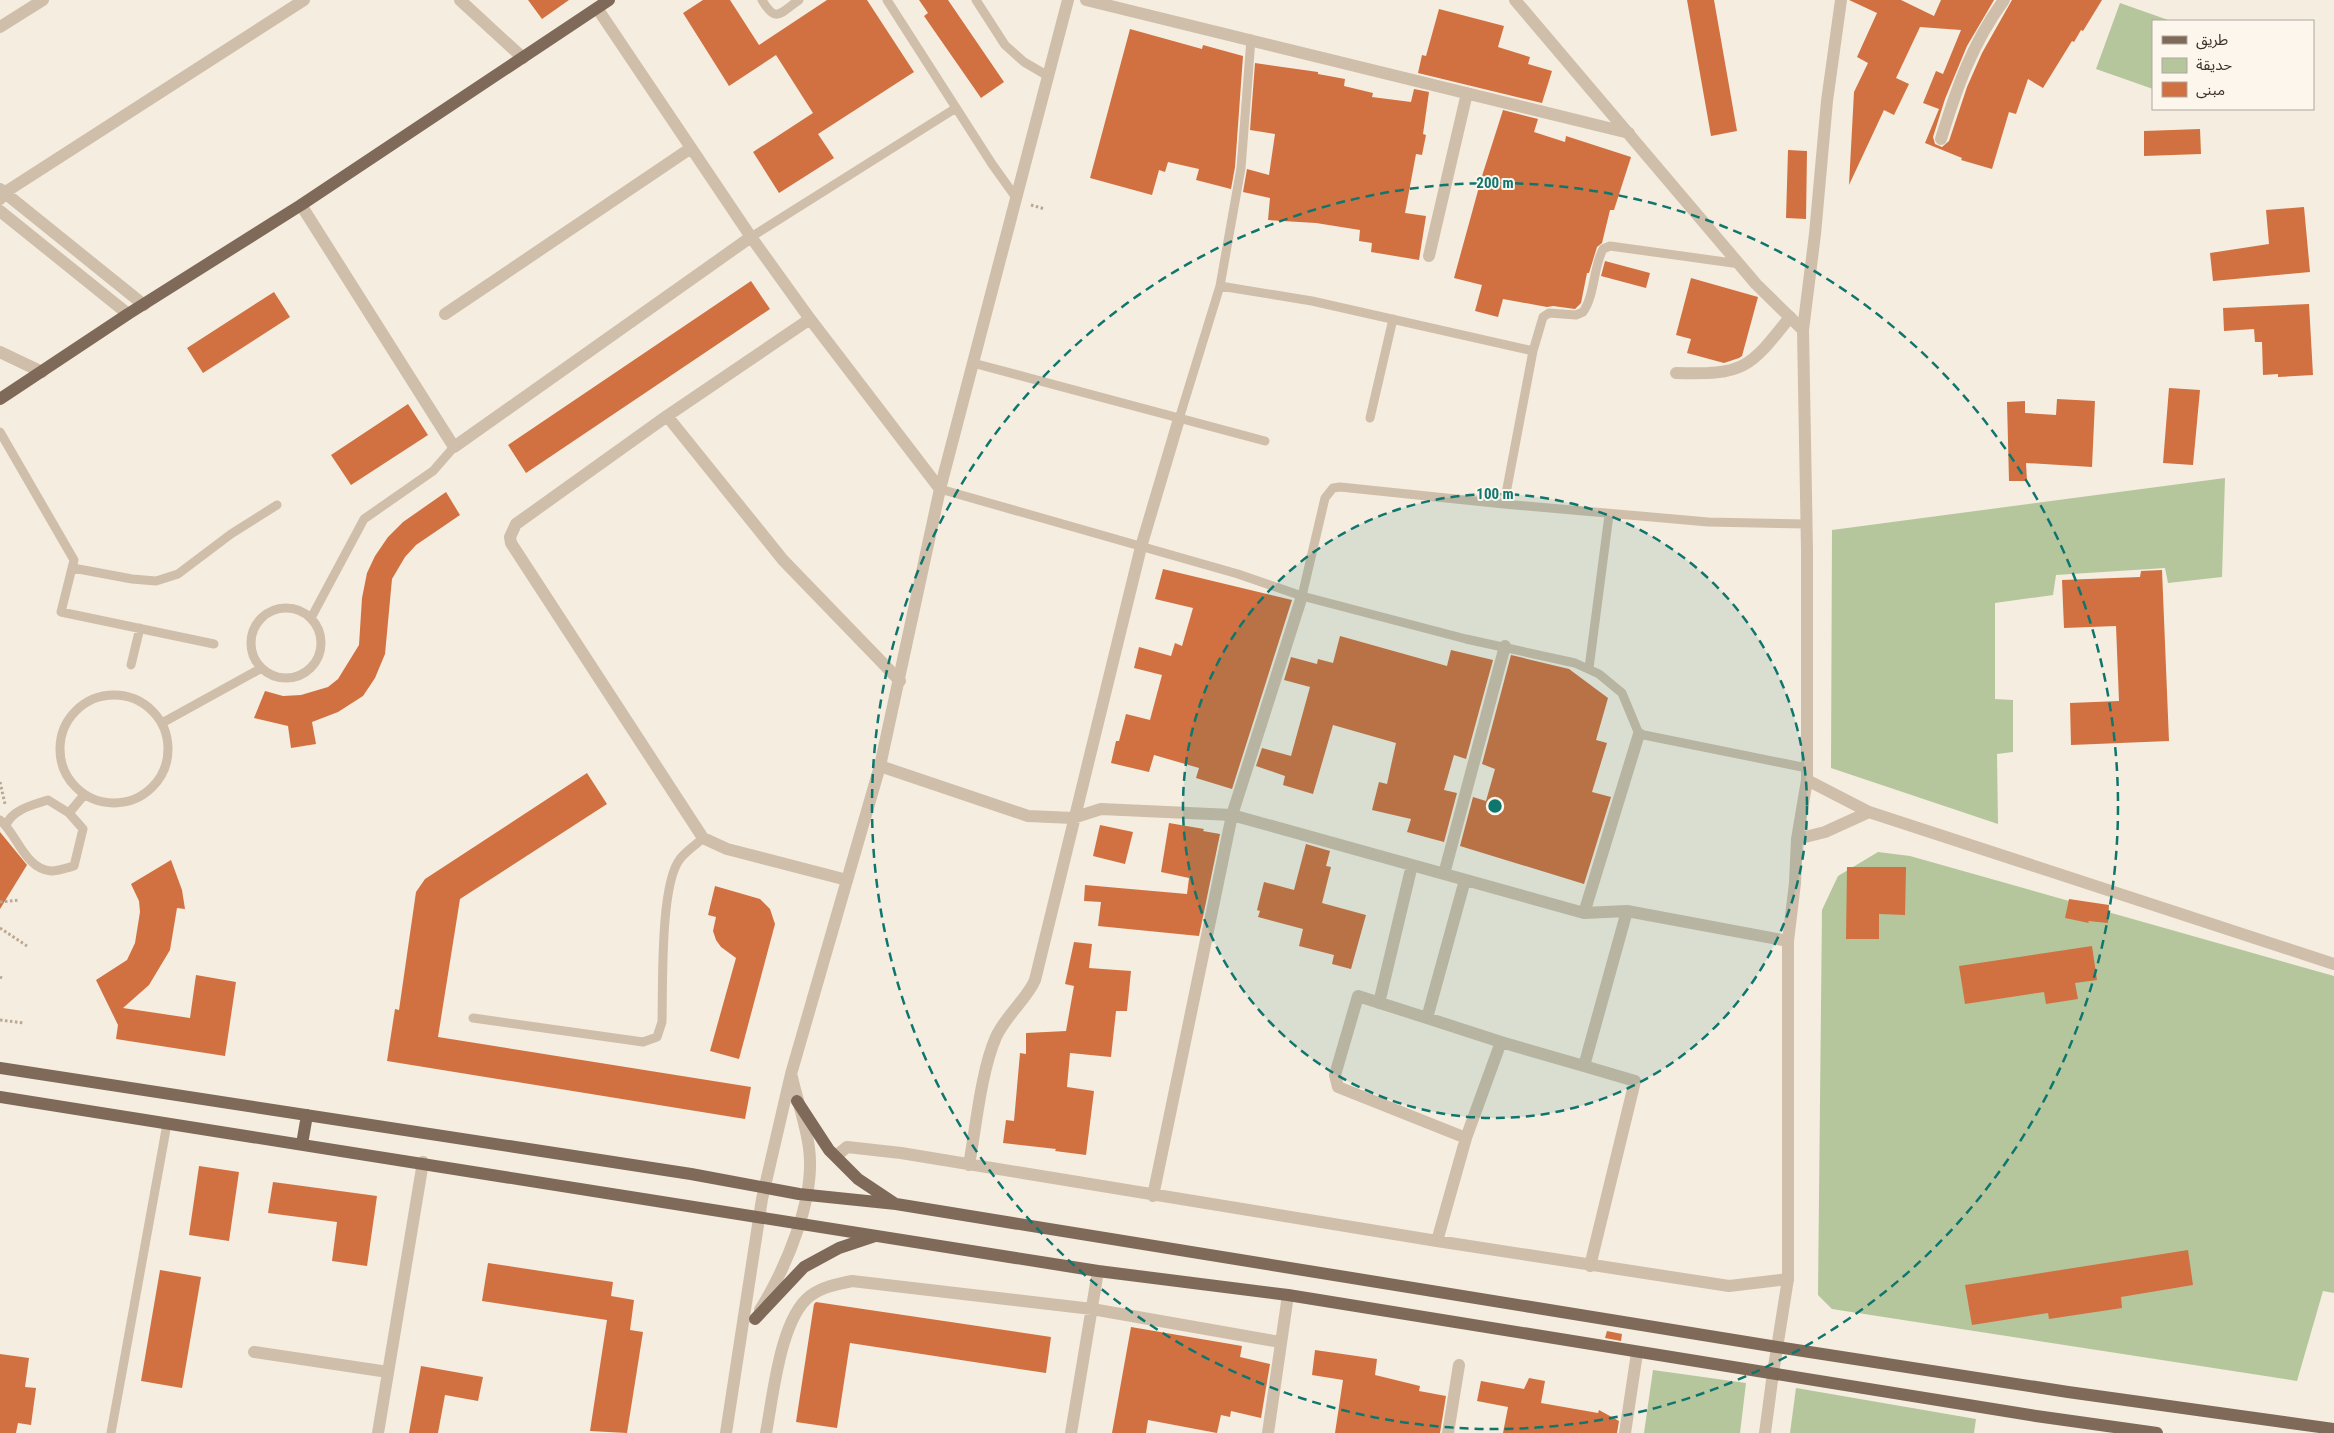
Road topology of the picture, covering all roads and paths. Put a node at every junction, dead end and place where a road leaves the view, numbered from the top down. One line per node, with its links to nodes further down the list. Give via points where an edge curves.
1 (43, 0): 15 (street)
2 (304, 0): 24 (street)
3 (460, 0): 17 (street)
4 (609, 0): 14 (main road)
5 (762, 0): 6 (lane, via 774,14)
6 (799, 0)
7 (887, 0): 20 (lane)
8 (976, 0): 18 (lane, via 1005,45 1024,62)
9 (1068, 0): 18 (street)
10 (1086, 0): 16 (street)
11 (1515, 0): 21 (street)
12 (1841, 0): 38 (street)
13 (2004, 0): 22 (street, via 1959,81)
14 (597, 8): 17 (main road); 23 (street)
15 (0, 27)
16 (1251, 39): 19 (street); 31 (lane, via 1241,168)
17 (523, 58): 26 (main road)
18 (1048, 76): 25 (street)
19 (1467, 92): 21 (street); 29 (street)
20 (956, 108): 25 (lane); 28 (lane)
21 (1629, 133): 30 (street)
22 (1941, 139)
23 (691, 148): 28 (street); 34 (street)
24 (1, 194): 32 (street)
25 (1015, 196): 41 (street)
26 (301, 205): 32 (main road); 50 (street)
27 (0, 211): 33 (street)
28 (751, 237): 36 (street); 50 (street)
29 (1429, 256)
30 (1740, 264): 35 (street); 39 (lane, via 1610,246 1603,248 1585,310 1576,315 1549,312 1543,317)
31 (1220, 286): 37 (lane, via 1312,301); 47 (lane)
32 (144, 305): 33 (main road)
33 (128, 314): 42 (main road)
34 (445, 314)
35 (1790, 317): 38 (street); 43 (street, via 1762,353 1747,364 1710,374)
36 (810, 319): 45 (street); 51 (street)
37 (1393, 319): 39 (lane); 46 (lane)
38 (1803, 330): 55 (street)
39 (1533, 350): 52 (lane)
40 (0, 352): 42 (street)
41 (972, 363): 47 (lane); 51 (street)
42 (42, 372): 44 (main road)
43 (1676, 373)
44 (0, 399)
45 (667, 416): 66 (street, via 783,560); 78 (street, via 516,524 510,537)
46 (1370, 418)
47 (1179, 419): 49 (lane); 56 (street)
48 (0, 432): 57 (lane, via 74,560)
49 (1265, 441)
50 (454, 447): 59 (lane, via 433,471 364,519)
51 (940, 489): 56 (lane); 66 (street)
52 (1504, 504): 54 (lane); 58 (lane, via 1340,486 1334,488 1325,498)
53 (277, 505): 57 (lane, via 178,574 156,582)
54 (1609, 514): 55 (lane, via 1708,522); 64 (lane)
55 (1807, 524): 70 (street)
56 (1141, 547): 58 (lane); 76 (street)
57 (73, 568): 60 (lane, via 61,612)
58 (1302, 596): 62 (lane); 75 (street)
59 (311, 618): 65 (lane, via 292,608 270,611 260,618 254,627 250,649); 65 (lane, via 321,638 319,654 311,669 302,676 280,679)
60 (140, 628): 61 (lane); 63 (lane)
61 (214, 644)
62 (1505, 646): 64 (lane); 81 (street)
63 (131, 665)
64 (1590, 668): 68 (lane, via 1622,693)
65 (260, 669): 67 (lane)
66 (900, 681): 69 (street)
67 (162, 723): 72 (lane, via 167,740 167,758 161,775 150,789 135,799 118,803 100,802); 72 (lane, via 151,709 136,699 118,694 84,703 71,715 62,731 59,749 62,767)
68 (1639, 734): 70 (lane); 87 (street)
69 (880, 766): 76 (street, via 1028,816); 82 (street)
70 (1807, 774): 73 (street); 79 (street)
71 (0, 782): 77 (path)
72 (84, 795): 74 (lane)
73 (1869, 812): 79 (street, via 1825,832); 91 (street)
74 (69, 813): 77 (lane, via 48,800 18,810); 77 (lane, via 83,829 74,866 50,871 31,861)
75 (1232, 815): 76 (street, via 1101,810); 80 (street); 112 (street)
76 (1073, 818): 109 (street, via 1035,980 1005,1022 990,1052)
77 (5, 821)
78 (703, 838): 82 (street, via 727,849); 93 (lane, via 680,859 666,906 662,1022 657,1037 643,1042)
79 (1797, 839): 89 (street)
80 (1412, 865): 81 (street); 92 (street)
81 (1444, 874): 83 (street)
82 (847, 880): 100 (street)
83 (1466, 880): 87 (street); 94 (street)
84 (18, 900): 85 (path)
85 (0, 902)
86 (1627, 911): 87 (street); 89 (street); 98 (street)
87 (1584, 913)
88 (0, 928): 90 (path)
89 (1788, 941): 120 (street)
90 (27, 946)
91 (2334, 964)
92 (1379, 1003): 94 (street); 105 (street, via 1358,996 1335,1075 1338,1088)
93 (473, 1018)
94 (1427, 1018): 97 (street)
95 (0, 1020): 96 (path)
96 (24, 1023)
97 (1501, 1042): 98 (street); 105 (street)
98 (1584, 1066): 118 (street, via 1635,1081)
99 (0, 1068): 103 (main road)
100 (791, 1074): 102 (street); 110 (street)
101 (0, 1097): 104 (main road)
102 (797, 1100): 107 (main road, via 822,1141); 111 (street, via 810,1148)
103 (307, 1115): 106 (main road); 110 (main road)
104 (167, 1124): 106 (main road); 133 (lane)
105 (1466, 1138): 117 (street)
106 (302, 1144): 108 (main road)
107 (836, 1156): 109 (street, via 847,1147); 113 (main road, via 858,1179)
108 (423, 1162): 114 (main road); 130 (street)
109 (969, 1165): 112 (street)
110 (765, 1186): 111 (main road); 114 (street)
111 (805, 1194): 113 (main road); 115 (street)
112 (1153, 1196): 117 (street)
113 (896, 1204): 126 (main road)
114 (760, 1217): 115 (main road); 124 (street)
115 (800, 1222): 116 (main road); 123 (street, via 793,1243)
116 (878, 1235): 119 (main road); 123 (main road, via 839,1248 804,1267)
117 (1437, 1242): 118 (street)
118 (1590, 1266): 120 (street, via 1729,1286)
119 (1098, 1271): 121 (main road); 122 (street)
120 (1788, 1279): 126 (street)
121 (1288, 1295): 125 (street); 128 (main road)
122 (1092, 1309): 125 (street); 136 (street, via 852,1281 830,1285 809,1297 793,1317 784,1340); 137 (street)
123 (754, 1319): 124 (street)
124 (740, 1341): 135 (street)
125 (1280, 1342): 138 (street)
126 (1777, 1347): 131 (street); 132 (main road)
127 (254, 1352): 130 (street)
128 (1637, 1353): 131 (main road); 140 (street)
129 (1459, 1364): 139 (street)
130 (388, 1372): 134 (street)
131 (1773, 1374): 141 (street); 142 (main road)
132 (2334, 1429)
133 (111, 1433)
134 (378, 1433)
135 (726, 1433)
136 (766, 1433)
137 (1071, 1433)
138 (1268, 1433)
139 (1448, 1433)
140 (1625, 1433)
141 (1765, 1433)
142 (2157, 1433)

